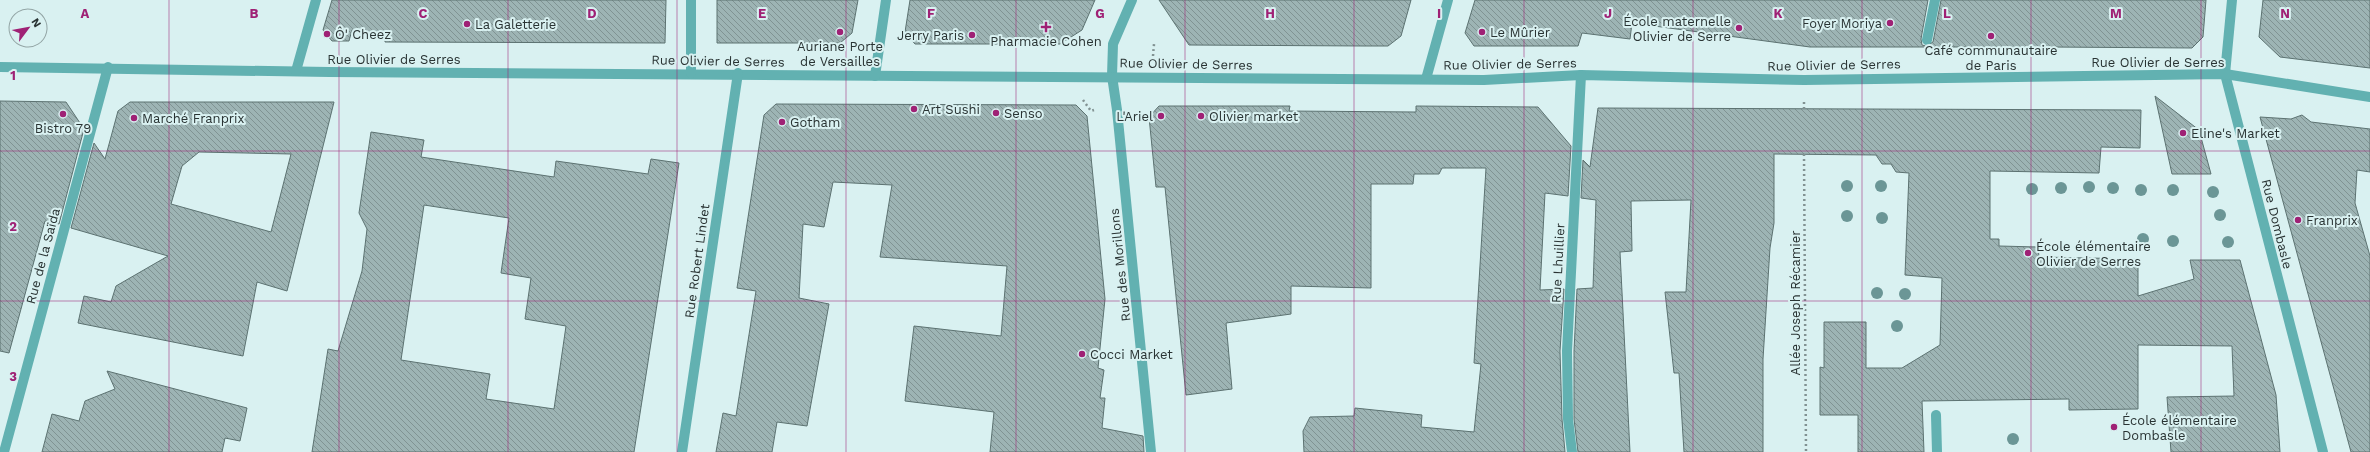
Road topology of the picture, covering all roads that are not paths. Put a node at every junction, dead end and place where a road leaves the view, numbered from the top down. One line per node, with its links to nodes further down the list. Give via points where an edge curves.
1 (316, 0): 11 (street)
2 (691, 0): 12 (street)
3 (886, 0): 16 (street)
4 (1132, 0): 17 (street, Rue des Morillons, via 1113,44)
5 (1448, 0): 18 (street)
6 (1935, 0): 8 (street)
7 (2232, 0): 14 (street, Rue Dombasle)
8 (1927, 40)
9 (0, 67): 10 (street, Rue Olivier de Serres)
10 (108, 67): 11 (street, Rue Olivier de Serres); 21 (street, Rue de la Saïda)
11 (296, 71): 12 (street, Rue Olivier de Serres)
12 (691, 73): 13 (street, Rue Olivier de Serres)
13 (738, 73): 16 (street, Rue Olivier de Serres); 22 (street, Rue Robert Lindet)
14 (2225, 74): 15 (street, Rue Olivier de Serres, via 1804,80); 19 (street, Rue Olivier de Serres); 26 (street, Rue Dombasle)
15 (1580, 75): 18 (street, Rue Olivier de Serres, via 1484,80); 24 (street, Rue Lhuillier, via 1567,351 1568,419)
16 (875, 76): 17 (street, Rue Olivier de Serres)
17 (1112, 76): 18 (street, Rue Olivier de Serres); 23 (street, Rue des Morillons)
18 (1426, 78)
19 (2370, 98)
20 (1936, 415): 25 (street)
21 (4, 452)
22 (682, 452)
23 (1151, 452)
24 (1572, 452)
25 (1937, 452)
26 (2323, 452)

